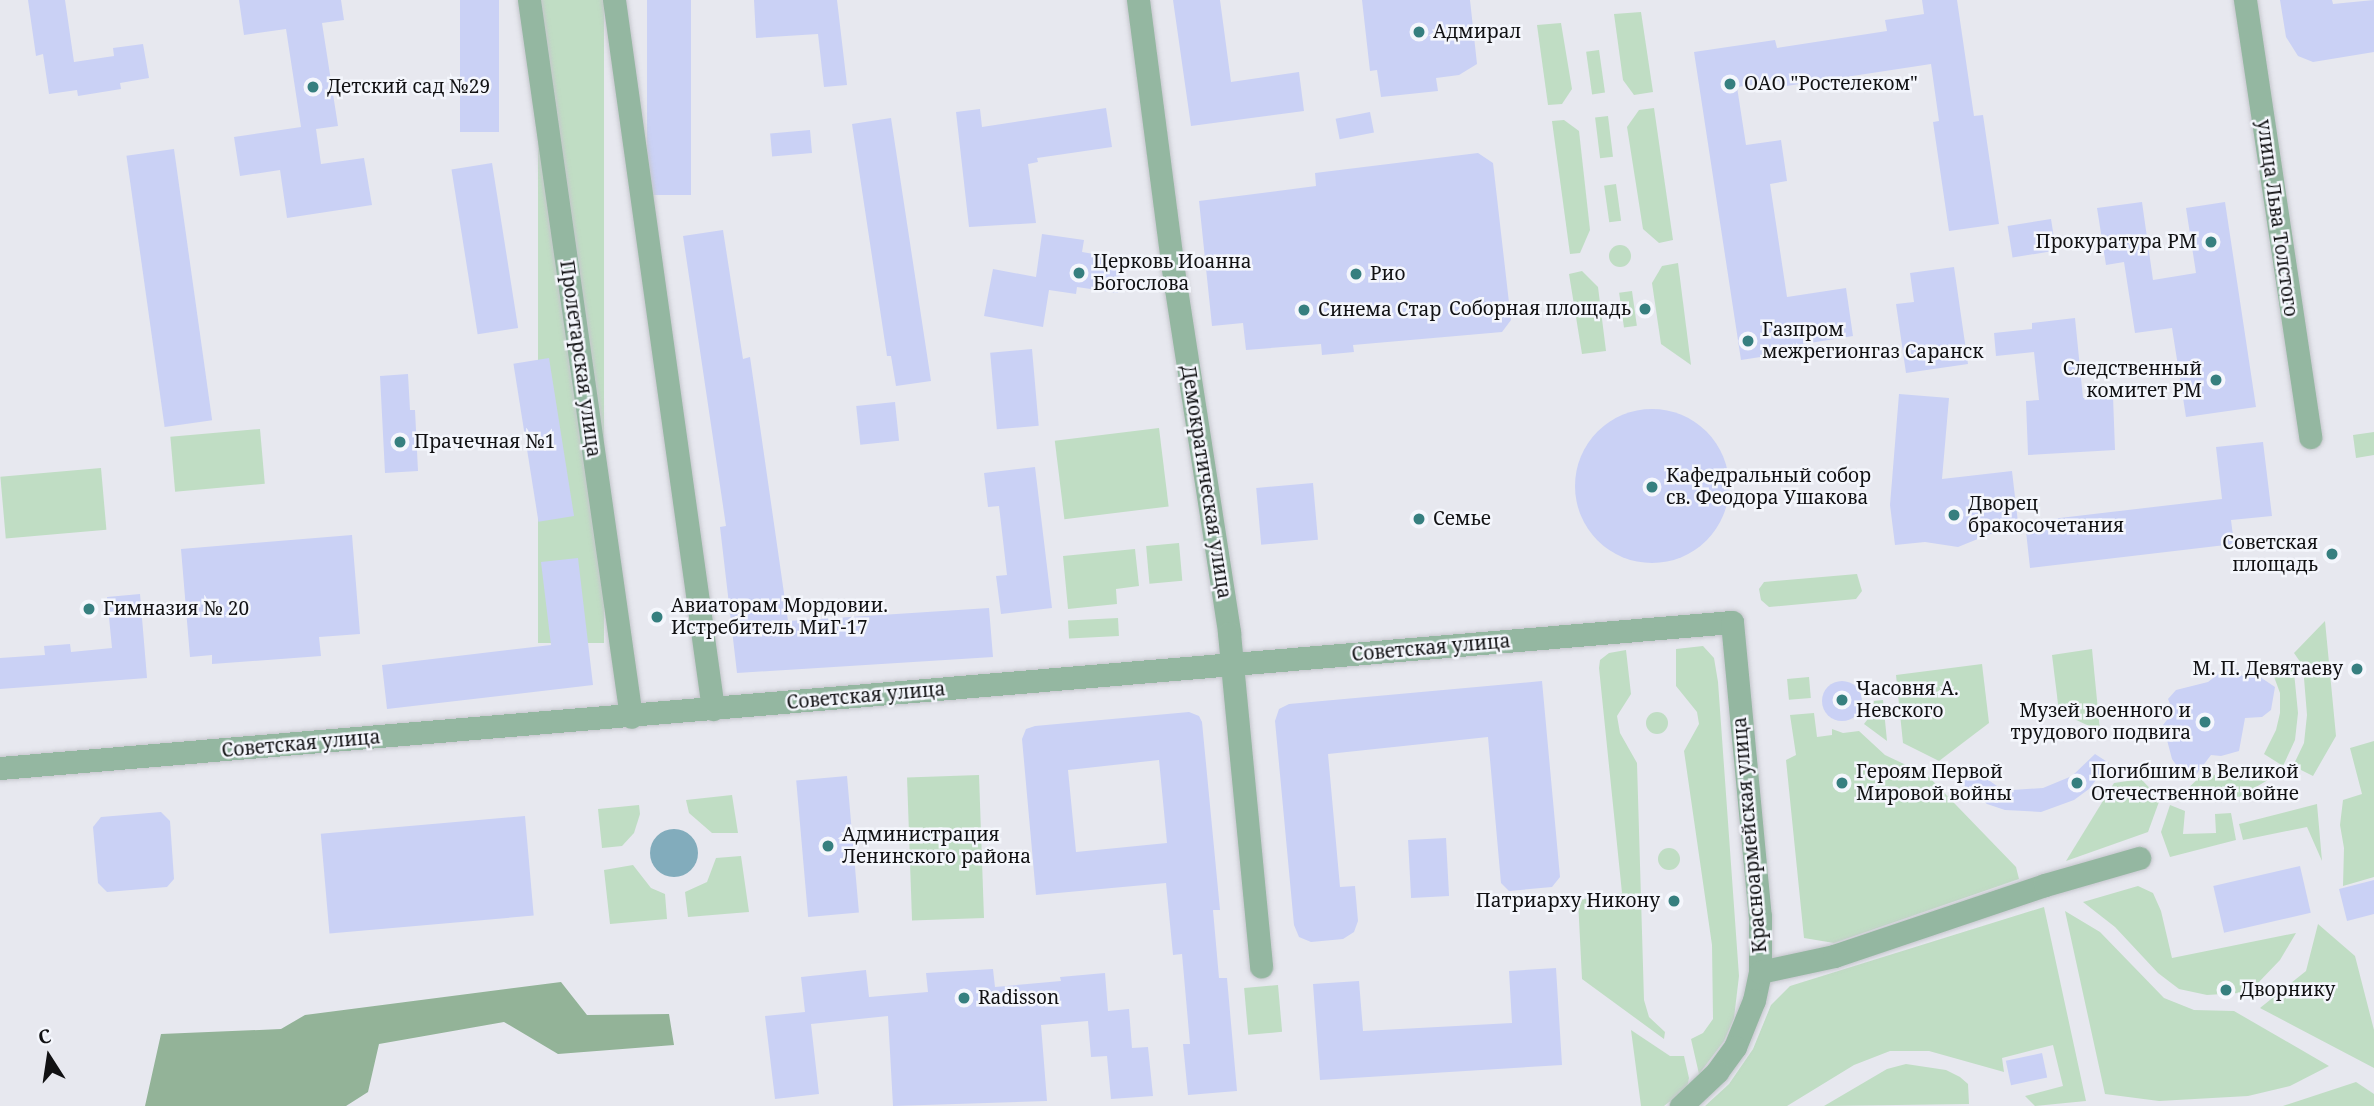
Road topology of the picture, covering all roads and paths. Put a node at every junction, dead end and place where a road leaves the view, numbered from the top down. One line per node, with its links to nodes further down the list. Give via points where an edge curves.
1 (529, 0): 9 (street, Пролетарская улица)
2 (614, 0): 8 (street)
3 (1138, 0): 7 (street, Демократическая улица)
4 (2245, 0): 5 (street, улица Льва Толстого)
5 (2310, 437)
6 (1732, 622): 7 (street, Советская улица); 13 (street, Красноармейская улица, via 1760,916)
7 (1233, 666): 8 (street, Советская улица); 12 (street, Демократическая улица)
8 (713, 709): 9 (street, Советская улица)
9 (631, 718): 10 (street, Советская улица)
10 (0, 768)
11 (2139, 858): 13 (street, via 1834,956)
12 (1261, 967)
13 (1760, 972): 14 (street, Красноармейская улица, via 1735,1047 1717,1072)
14 (1681, 1106)

